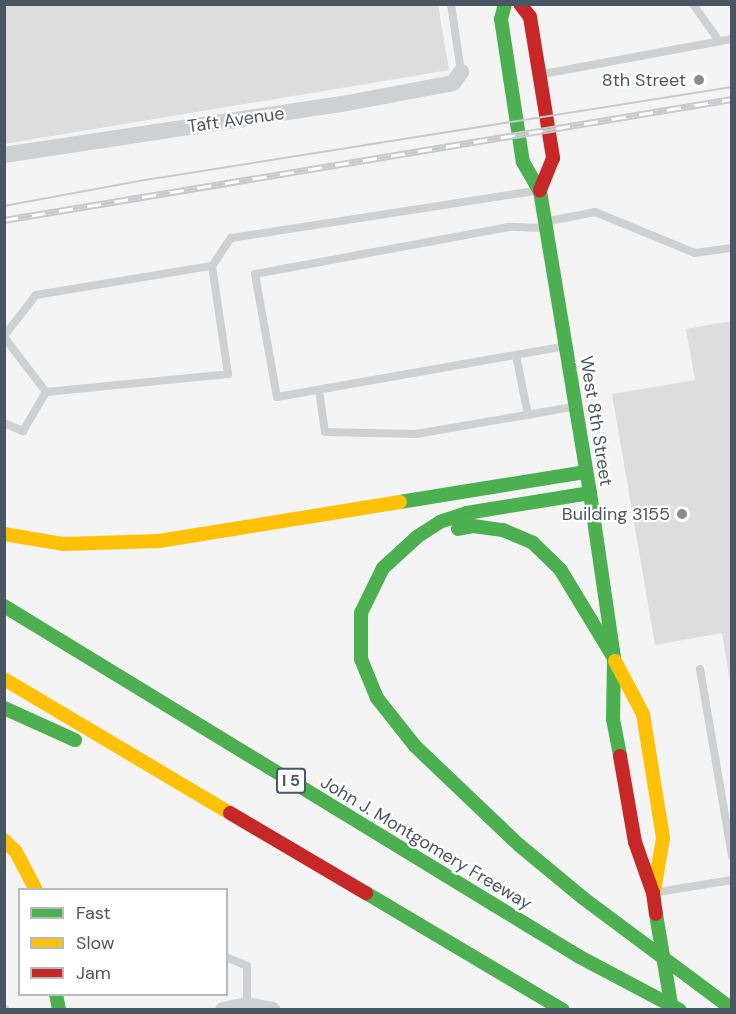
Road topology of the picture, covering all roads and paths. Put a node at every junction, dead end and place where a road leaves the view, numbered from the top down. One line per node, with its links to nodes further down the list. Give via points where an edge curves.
1 (451, 4): 7 (lane)
2 (505, 4): 10 (main road, West 8th Street, via 501,19 524,162)
3 (520, 4): 8 (main road, via 530,17)
4 (693, 4): 6 (lane)
5 (732, 39): 6 (lane)
6 (719, 41): 8 (lane)
7 (461, 72): 9 (street, Taft Avenue, via 453,83 342,104)
8 (540, 74): 10 (main road, via 553,158)
9 (4, 155)
10 (540, 191): 11 (main road, West 8th Street); 13 (lane, via 231,238)
11 (546, 225): 12 (lane, via 595,212 695,253); 15 (main road, West 8th Street); 17 (lane, via 509,226 255,274 277,397)
12 (732, 248)
13 (212, 267): 14 (lane, via 36,295); 18 (lane, via 228,374)
14 (4, 337): 18 (lane)
15 (566, 346): 16 (lane); 19 (main road, West 8th Street)
16 (516, 355): 17 (lane); 20 (lane)
17 (319, 390): 20 (lane, via 325,432 416,434)
18 (46, 392): 21 (lane, via 23,431)
19 (575, 407): 20 (lane); 22 (main road, West 8th Street)
20 (528, 415)
21 (4, 423)
22 (585, 472): 23 (main road, West 8th Street); 24 (main road, via 159,540 64,544)
23 (590, 493): 25 (main road, via 467,513 440,522); 27 (main road, West 8th Street)
24 (4, 534)
25 (417, 537): 27 (main road, via 473,526 503,530 532,543 560,569); 39 (main road, via 383,568 361,613 361,659 377,698 415,746 519,845)
26 (4, 606): 44 (main road, John J. Montgomery Freeway / I 5, via 578,956)
27 (614, 658): 36 (main road, West 8th Street, via 613,719 635,842); 36 (main road, West 8th Street, via 643,714 663,838)
28 (700, 669): 33 (lane)
29 (4, 679): 31 (main road)
30 (4, 708): 31 (main road)
31 (214, 804): 42 (main road)
32 (4, 840): 35 (main road, via 16,852)
33 (732, 856)
34 (732, 880): 36 (lane)
35 (35, 888)
36 (653, 893): 43 (main road, West 8th Street)
37 (228, 958): 38 (lane, via 247,966)
38 (247, 1005): 40 (street); 41 (street)
39 (732, 1009)
40 (223, 1010)
41 (273, 1010)
42 (563, 1010)
43 (672, 1010)
44 (680, 1010)

